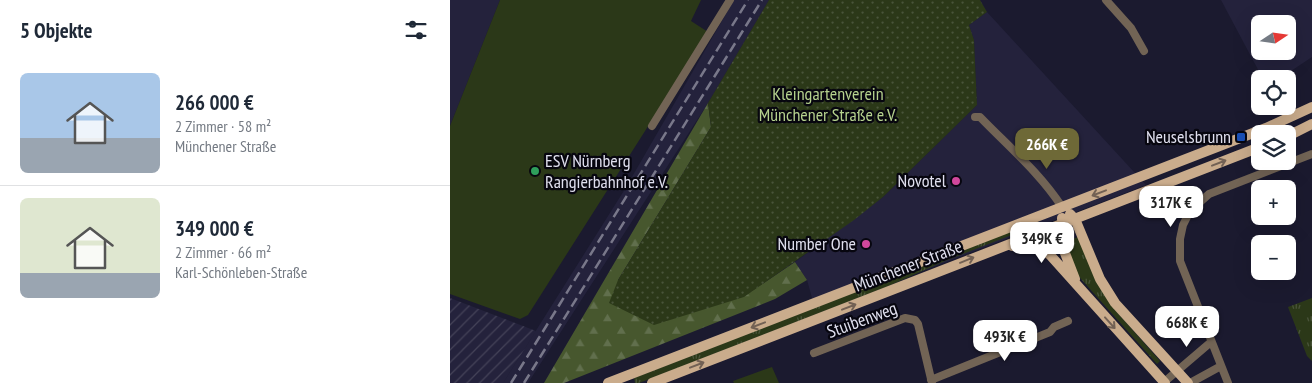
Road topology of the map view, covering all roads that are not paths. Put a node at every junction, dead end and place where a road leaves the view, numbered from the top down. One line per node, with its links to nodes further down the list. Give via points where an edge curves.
1 (730, 0): 7 (street)
2 (1106, 0): 3 (street, via 1131,28)
3 (1144, 51)
4 (1312, 107): 11 (main road, Münchener Straße, one-way to 11)
5 (975, 117): 11 (street, via 980,117 1023,161)
6 (1312, 124): 8 (main road)
7 (652, 126)
8 (1296, 132)
9 (1251, 151): 12 (main road, Münchener Straße, one-way to 9)
10 (1312, 154): 17 (street, via 1209,194 1190,211 1180,239 1180,261)
11 (1062, 207): 12 (main road); 13 (main road); 22 (main road, Münchener Straße, one-way to 22)
12 (1075, 219): 13 (main road, Münchener Straße); 20 (main road, via 1110,296)
13 (1062, 224): 14 (main road, Münchener Straße); 15 (main road, via 1065,255)
14 (1004, 246): 15 (main road, via 1040,248); 23 (main road, Münchener Straße, one-way to 14)
15 (1078, 286): 24 (main road, one-way to 24)
16 (1068, 321): 21 (street, via 1050,332)
17 (1211, 342): 19 (street); 20 (street)
18 (814, 353): 21 (street, Stuibenweg, via 905,318 915,320)
19 (1221, 366): 25 (street); 26 (street)
20 (1176, 370): 24 (street); 25 (main road)
21 (932, 382)
22 (608, 383)
23 (652, 383)
24 (1164, 383)
25 (1189, 383)
26 (1228, 383)

